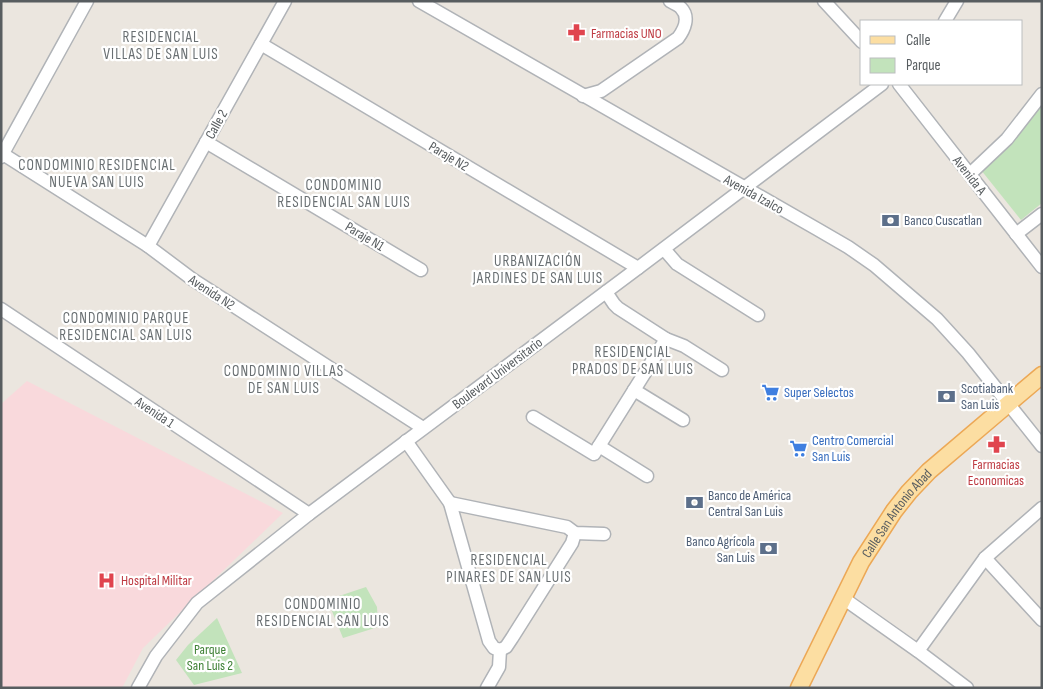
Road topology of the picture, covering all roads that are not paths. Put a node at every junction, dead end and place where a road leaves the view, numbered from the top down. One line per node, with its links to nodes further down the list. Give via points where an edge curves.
1 (87, 1): 15 (street)
2 (285, 1): 9 (street, Calle 2)
3 (419, 1): 13 (street, Avenida Izalco)
4 (670, 1): 13 (street, via 682,8 685,16 686,24 678,38 601,92)
5 (824, 1): 8 (street)
6 (957, 1): 7 (street)
7 (946, 20)
8 (860, 40)
9 (261, 44): 14 (street, Calle 2); 23 (street, Paraje N2)
10 (881, 85): 17 (street, Boulevard Universitario)
11 (900, 85): 16 (street, Avenida A)
12 (1042, 94): 16 (street, via 1007,138)
13 (583, 96): 17 (street, Avenida Izalco)
14 (206, 142): 20 (street, Calle 2); 24 (street, Paraje N1)
15 (2, 156): 20 (street, Avenida N2)
16 (970, 174): 19 (street, Avenida A)
17 (744, 188): 21 (street, Boulevard Universitario); 32 (street, Avenida Izalco, via 874,265 937,319)
18 (1042, 214): 19 (street)
19 (1016, 234): 22 (street, Avenida A)
20 (148, 246): 35 (street, Avenida N2)
21 (664, 249): 23 (street, Boulevard Universitario); 27 (street, via 677,264)
22 (1042, 267)
23 (638, 268): 25 (street, Boulevard Universitario)
24 (421, 270)
25 (606, 292): 28 (street, via 616,306); 35 (street, Boulevard Universitario)
26 (1, 309): 42 (street, Avenida 1)
27 (758, 315)
28 (666, 339): 29 (street, via 684,346); 31 (street)
29 (722, 370)
30 (1042, 375): 32 (main road, Calle San Antonio Abad)
31 (634, 390): 34 (street); 38 (street)
32 (1008, 404): 37 (street, Avenida Izalco); 46 (main road, Calle San Antonio Abad, via 928,471 909,492 861,562)
33 (533, 417): 38 (street)
34 (683, 420)
35 (422, 428): 36 (street, Boulevard Universitario)
36 (406, 441): 40 (street); 42 (street, Boulevard Universitario)
37 (1042, 446)
38 (596, 450): 39 (street)
39 (647, 476)
40 (450, 503): 43 (street, via 567,526); 48 (street, via 489,641)
41 (1042, 508): 45 (street)
42 (309, 514): 50 (street, Boulevard Universitario, via 198,603 156,656)
43 (575, 533): 44 (street); 48 (street, via 572,543 512,638)
44 (604, 534)
45 (985, 558): 47 (street); 49 (street)
46 (843, 598): 49 (street); 52 (main road, Calle San Antonio Abad)
47 (1042, 620)
48 (500, 650): 51 (street, via 499,667)
49 (918, 651): 53 (street)
50 (138, 688)
51 (487, 688)
52 (799, 688)
53 (967, 688)

